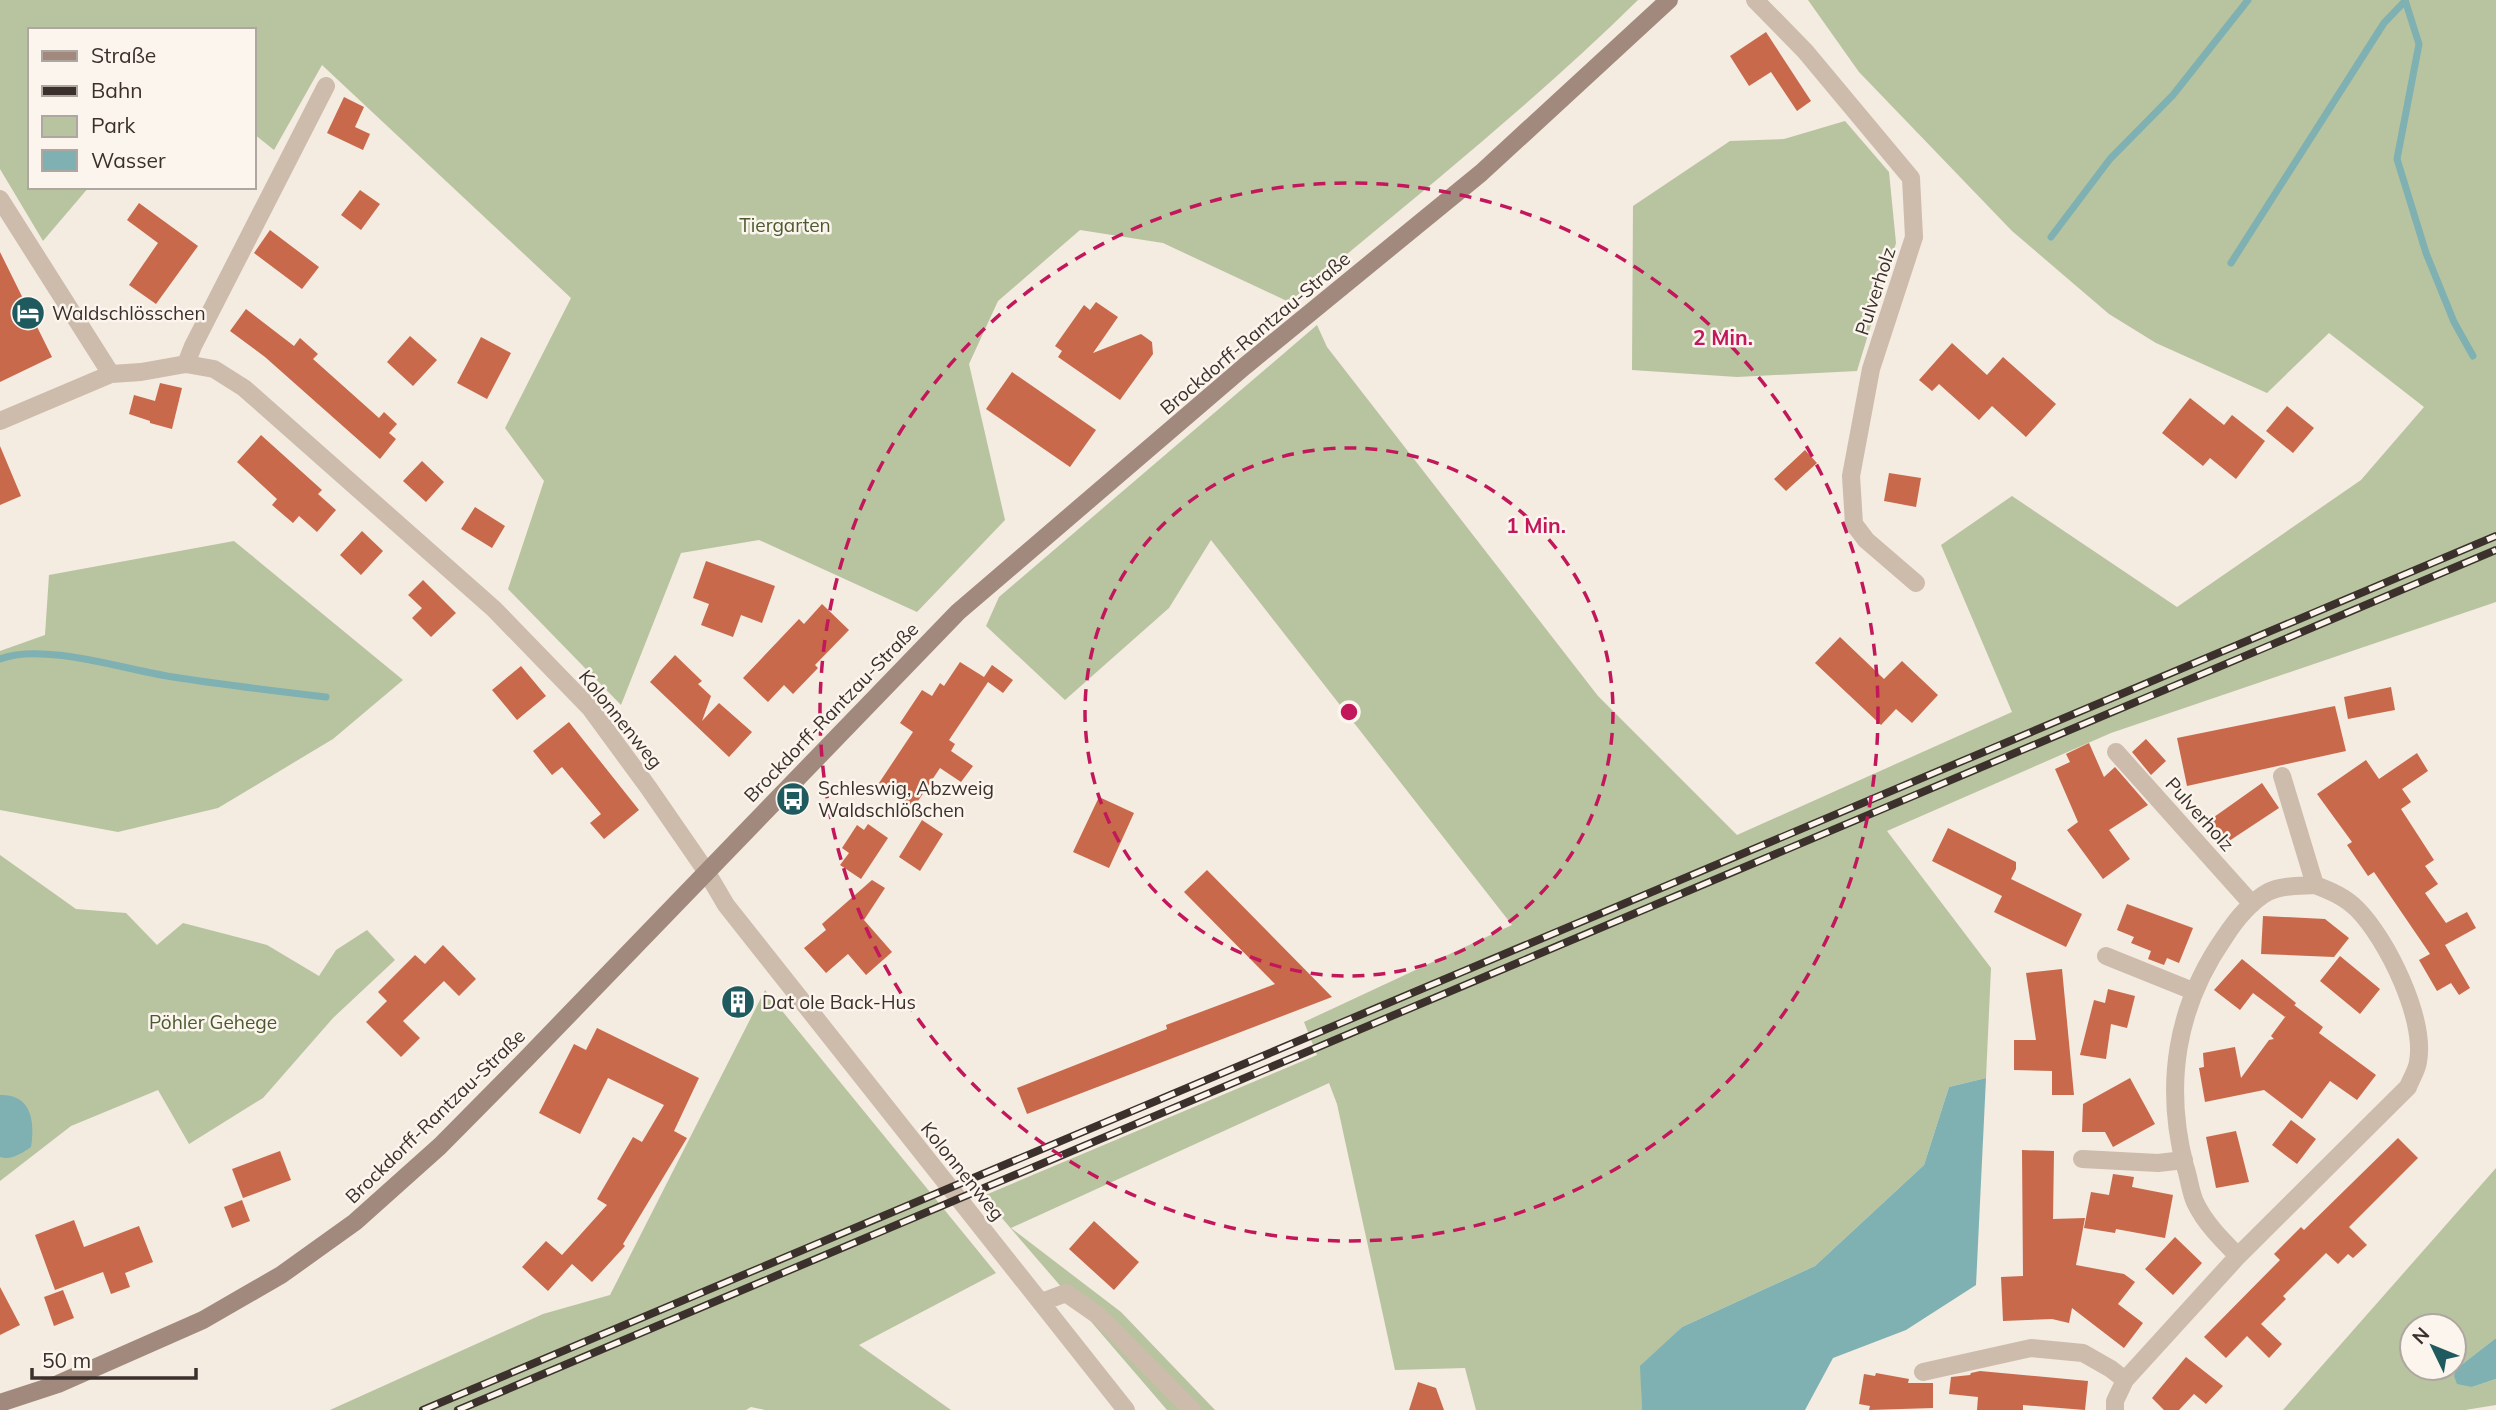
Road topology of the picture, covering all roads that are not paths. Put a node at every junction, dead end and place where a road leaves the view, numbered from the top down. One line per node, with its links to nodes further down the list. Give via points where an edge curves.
1 (1669, 0): 11 (street, Brockdorff-Rantzau-Straße, via 1481,173 1245,366 958,612)
2 (1755, 0): 8 (street, Pulverholz, via 1805,51 1911,178 1914,237 1871,369 1851,476 1854,524)
3 (326, 86): 5 (street)
4 (0, 199): 6 (street)
5 (186, 364): 6 (street, Kolonnenweg); 11 (street, Kolonnenweg, via 214,369 244,388 494,609 590,708)
6 (111, 374): 7 (street, Kolonnenweg)
7 (0, 421)
8 (1916, 583)
9 (2116, 752): 13 (street, Pulverholz)
10 (2282, 776): 12 (street)
11 (706, 871): 19 (street, Kolonnenweg, via 726,905); 22 (street, Brockdorff-Rantzau-Straße, via 440,1146 355,1222 281,1275 203,1320 58,1384)
12 (2315, 885): 13 (street, via 2269,892); 18 (street, via 2335,892 2357,909 2380,939 2413,1006 2418,1062 2408,1087)
13 (2252, 904): 15 (street, via 2212,954)
14 (2106, 956): 15 (street)
15 (2193, 991): 17 (street, via 2178,1049 2174,1089 2175,1123)
16 (2082, 1160): 17 (street)
17 (2184, 1160): 18 (street, via 2195,1202)
18 (2238, 1256): 21 (street)
19 (1042, 1301): 23 (street, Kolonnenweg); 24 (street, via 1066,1293 1099,1316)
20 (1923, 1372): 21 (street, via 2031,1348 2083,1353)
21 (2125, 1380): 25 (street, via 2115,1401)
22 (0, 1403)
23 (1126, 1410)
24 (1192, 1410)
25 (2116, 1410)

